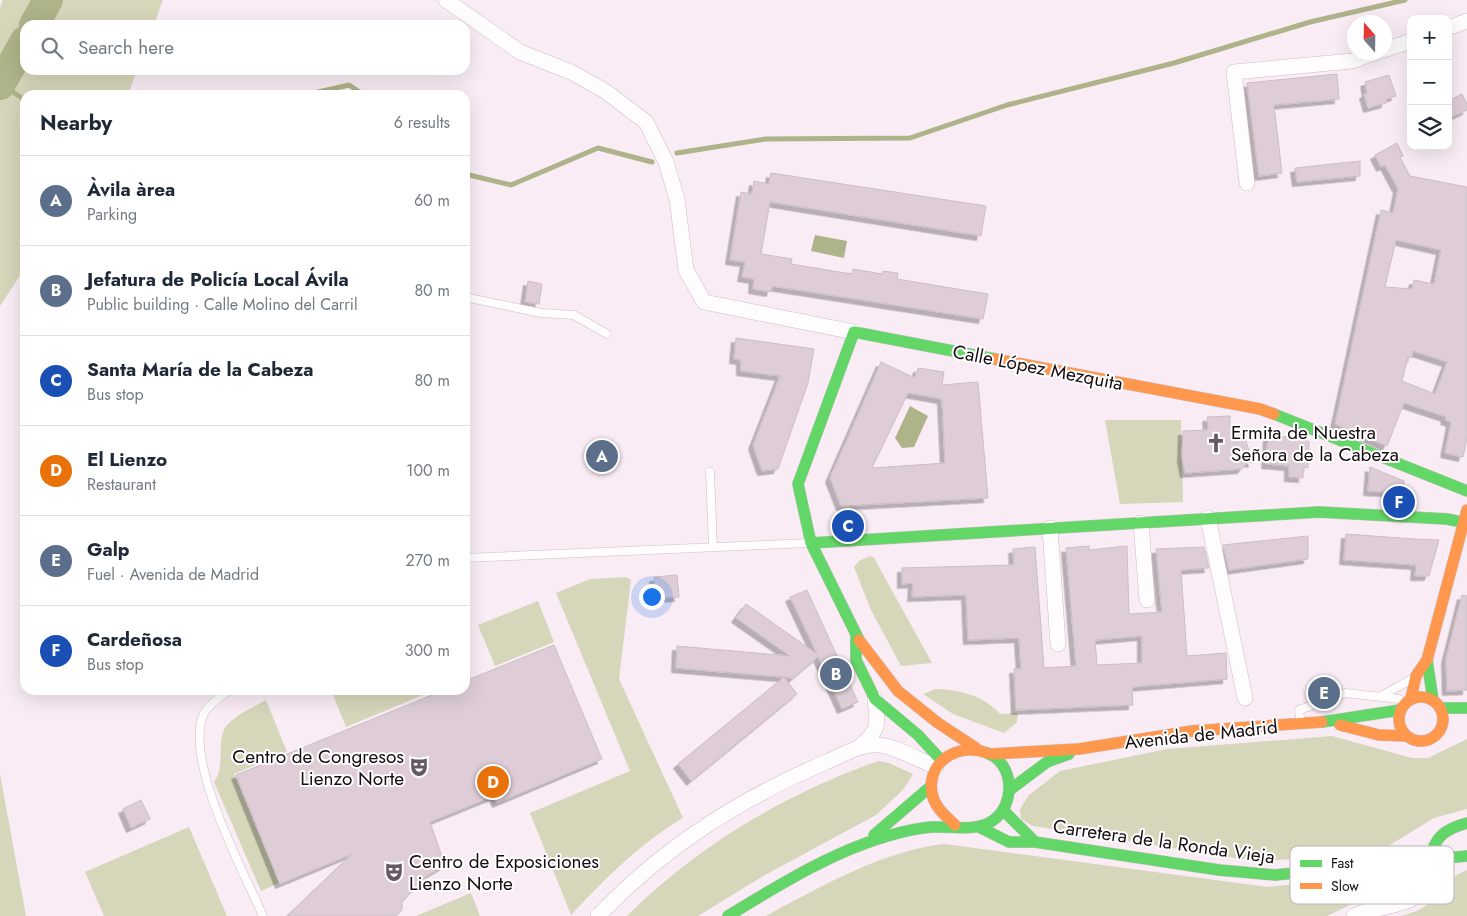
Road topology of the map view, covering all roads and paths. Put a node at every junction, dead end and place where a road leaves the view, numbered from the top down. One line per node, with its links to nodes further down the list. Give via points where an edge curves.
1 (446, 0): 9 (street, Calle López Mezquita, via 520,52 571,72 605,91 646,122 666,162 677,199 686,270 704,302)
2 (1467, 21): 3 (street)
3 (1452, 27)
4 (1407, 42): 5 (street)
5 (1392, 47)
6 (1355, 60): 7 (street, via 1234,72)
7 (1247, 183)
8 (470, 298): 10 (lane, via 541,313 574,315)
9 (854, 332): 12 (main road, Calle López Mezquita, via 1260,409); 18 (main road, via 798,484)
10 (607, 334)
11 (710, 472): 19 (lane)
12 (1467, 491)
13 (1467, 510): 16 (main road)
14 (1208, 518): 15 (main road); 16 (main road, via 1319,512); 28 (street)
15 (1141, 522): 17 (main road); 21 (street)
16 (1465, 522): 24 (main road)
17 (1050, 528): 18 (main road); 23 (street)
18 (812, 543): 19 (lane); 22 (main road)
19 (712, 547): 20 (lane)
20 (470, 558)
21 (1147, 600)
22 (856, 636): 29 (main road, via 856,660); 39 (main road, via 898,691)
23 (1058, 644)
24 (1427, 660): 25 (main road); 31 (main road)
25 (1416, 676): 27 (lane); 30 (main road)
26 (223, 695): 57 (lane, via 204,712 198,735 205,776)
27 (1381, 696): 30 (lane); 35 (lane, via 1346,693 1299,710)
28 (1245, 698)
29 (875, 699): 40 (street, via 878,720 873,736); 43 (main road, via 918,735)
30 (1410, 699): 31 (main road, via 1424,697); 33 (main road)
31 (1436, 704): 32 (main road); 37 (main road, via 1443,717)
32 (1467, 708)
33 (1400, 710): 34 (main road, Avenida de Madrid); 38 (main road, via 1399,724)
34 (1324, 722): 35 (main road, Avenida de Madrid); 38 (main road, Avenida de Madrid, via 1380,735)
35 (1300, 723): 41 (main road, Avenida de Madrid, via 1192,731)
36 (1458, 723): 37 (main road)
37 (1441, 728): 38 (main road, via 1432,738 1420,741)
38 (1407, 736)
39 (976, 748): 42 (main road); 43 (main road, via 957,750)
40 (856, 749): 43 (street, via 879,744); 58 (street, via 782,781 726,811 629,883)
41 (1079, 750): 42 (main road, Avenida de Madrid); 45 (main road, Avenida de Madrid, via 1047,762)
42 (992, 754): 45 (main road, via 1006,769)
43 (939, 764): 44 (main road)
44 (930, 787): 48 (main road, via 933,803 942,816); 50 (main road)
45 (1011, 789): 46 (main road)
46 (1004, 811): 49 (main road); 51 (main road, Carretera de la Ronda Vieja)
47 (1467, 823): 52 (main road, via 1444,832)
48 (955, 825): 49 (main road); 50 (main road, via 911,830)
49 (980, 827): 51 (main road, Carretera de la Ronda Vieja, via 1009,842)
50 (865, 842): 59 (main road, via 774,888)
51 (1035, 842): 55 (main road, Carretera de la Ronda Vieja, via 1219,870)
52 (1432, 846)
53 (1467, 856): 54 (main road, Carretera de la Ronda Vieja)
54 (1454, 857)
55 (1290, 874)
56 (1396, 904): 60 (street)
57 (263, 916)
58 (598, 916)
59 (728, 916)
60 (1354, 916)

